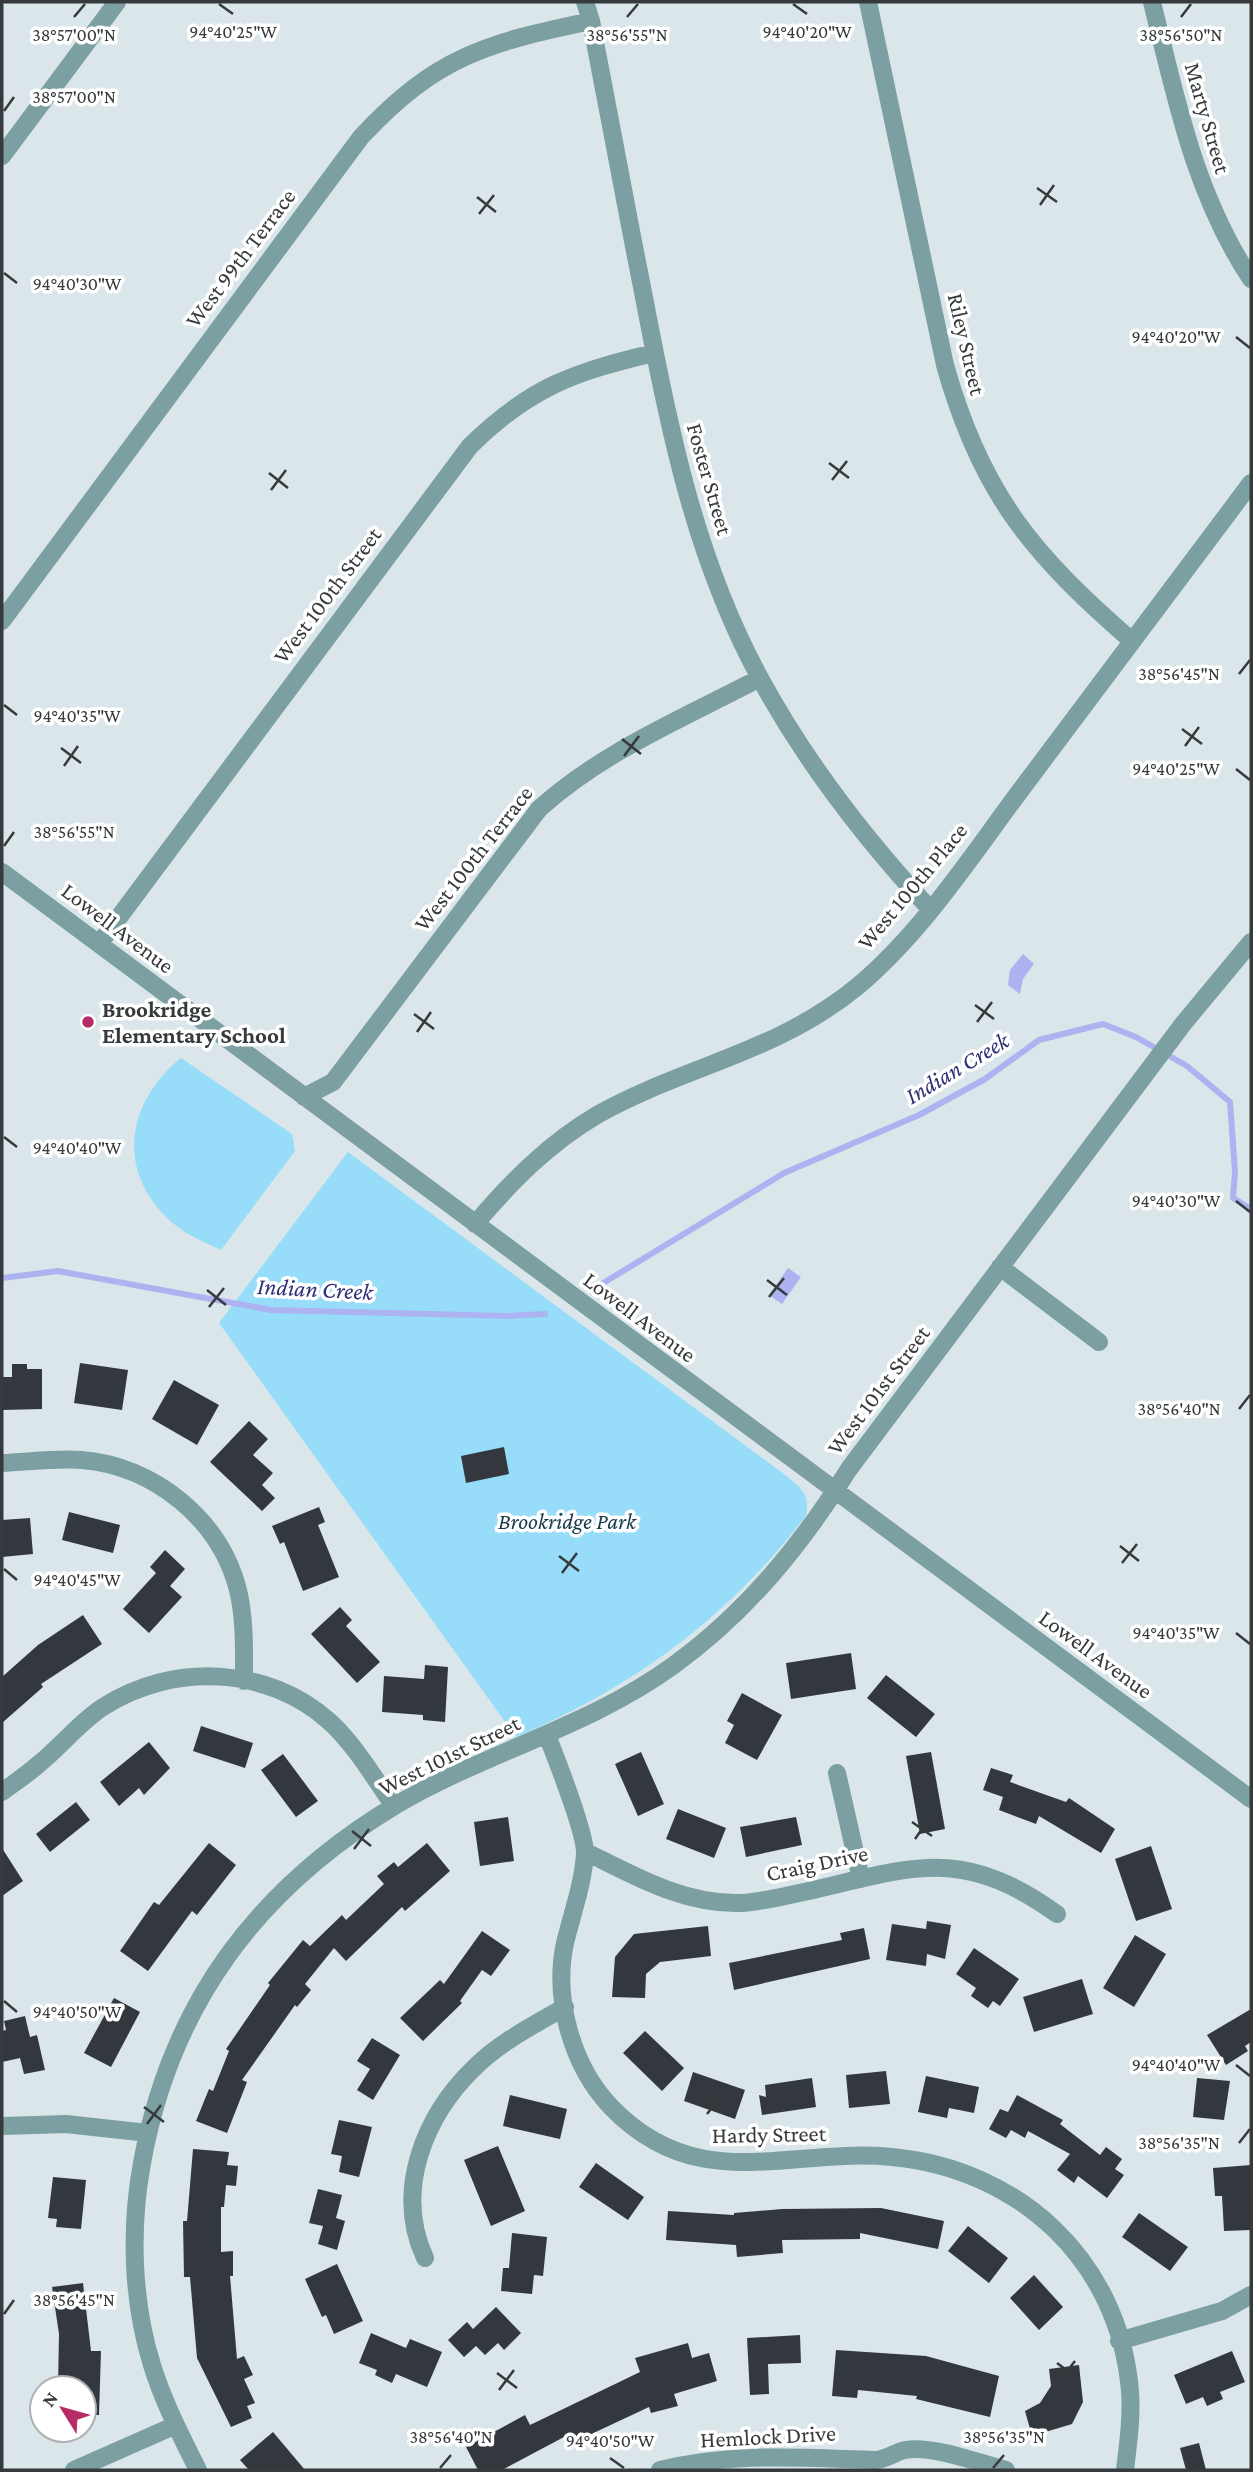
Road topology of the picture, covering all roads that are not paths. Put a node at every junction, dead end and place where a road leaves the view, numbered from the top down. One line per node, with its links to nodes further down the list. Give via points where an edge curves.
1 (117, 2): 6 (street)
2 (585, 2): 5 (street, Foster Street)
3 (868, 2): 11 (street, Riley Street, via 958,411 978,458 1032,545 1069,586)
4 (1152, 2): 7 (street, Marty Street, via 1187,144 1234,253)
5 (591, 21): 8 (street, Foster Street); 10 (street, West 99th Terrace, via 468,53 427,76 392,104 361,136)
6 (2, 156)
7 (1251, 279)
8 (654, 353): 12 (street, Foster Street, via 683,485 709,564); 16 (street, West 100th Street, via 559,380 528,396 470,446)
9 (1251, 483): 11 (street, West 100th Place)
10 (2, 621)
11 (1132, 641): 14 (street, West 100th Place)
12 (760, 678): 14 (street, Foster Street, via 849,816); 17 (street, West 100th Terrace, via 598,763 539,808 333,1082)
13 (2, 872): 16 (street, Lowell Avenue)
14 (930, 909): 18 (street, West 100th Place, via 901,945 818,1015 770,1042 599,1115 527,1166)
15 (1251, 942): 19 (street, West 101st Street, via 1183,1024)
16 (99, 944): 17 (street, Lowell Avenue)
17 (304, 1097): 18 (street, Lowell Avenue)
18 (475, 1224): 22 (street, Lowell Avenue)
19 (1000, 1267): 20 (street); 22 (street, West 101st Street)
20 (1099, 1342)
21 (2, 1463): 23 (street, via 83,1460 125,1469 163,1488 191,1510 223,1553 237,1586)
22 (835, 1492): 24 (street, West 101st Street, via 777,1571 736,1614 675,1665 619,1700); 27 (street, Lowell Avenue)
23 (244, 1681): 26 (street, via 188,1676 126,1694 88,1718); 28 (street, via 278,1689 318,1712 353,1747)
24 (547, 1735): 28 (street, West 101st Street); 29 (street)
25 (837, 1773): 30 (street)
26 (2, 1792)
27 (1251, 1799)
28 (394, 1806): 34 (street, West 101st Street, via 288,1885 232,1950 188,2018 166,2066)
29 (586, 1852): 30 (street, Craig Drive, via 652,1884 706,1902 742,1903); 32 (street, Hardy Street, via 565,1946 561,1984)
30 (861, 1880): 31 (street, Craig Drive, via 914,1868 955,1868 1007,1884)
31 (1058, 1914)
32 (565, 2007): 35 (street, via 475,2066 431,2124 412,2187 415,2236); 37 (street, Hardy Street, via 576,2055 593,2085 612,2108 671,2150 730,2163 889,2156 931,2162 1006,2190 1041,2215 1073,2248 1097,2284)
33 (2, 2126): 34 (street, via 66,2124)
34 (148, 2133): 38 (street, West 101st Street, via 136,2197 138,2295 150,2362)
35 (425, 2258)
36 (1251, 2295): 37 (street, via 1222,2311)
37 (1119, 2341): 44 (street, Hardy Street, via 1130,2389)
38 (176, 2426): 40 (street); 41 (street, West 101st Street)
39 (884, 2465): 42 (street, Hemlock Drive, via 789,2455 720,2459); 43 (street, Hemlock Drive, via 907,2450 942,2453)
40 (74, 2470)
41 (198, 2470)
42 (660, 2470)
43 (1006, 2470)
44 (1125, 2470)

